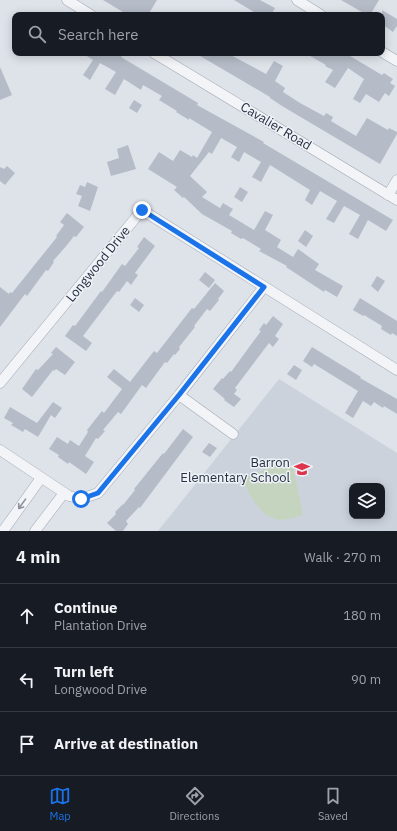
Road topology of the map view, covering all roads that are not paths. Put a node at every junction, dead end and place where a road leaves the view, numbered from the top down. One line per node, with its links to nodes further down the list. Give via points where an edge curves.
1 (67, 0): 3 (street)
2 (296, 0): 4 (street)
3 (86, 12)
4 (316, 12)
5 (385, 54): 7 (street)
6 (159, 56): 9 (street, Cavalier Road)
7 (397, 61)
8 (397, 180): 9 (street)
9 (393, 197)
10 (264, 287): 11 (street, Longwood Drive); 12 (street, Longwood Drive, via 142,210); 13 (street)
11 (397, 370)
12 (0, 383)
13 (179, 395): 14 (street); 17 (street, via 98,493 81,499)
14 (233, 434)
15 (0, 450): 16 (street)
16 (40, 476): 17 (street); 18 (street, one-way to 18)
17 (64, 493): 19 (street)
18 (3, 531)
19 (35, 531)

